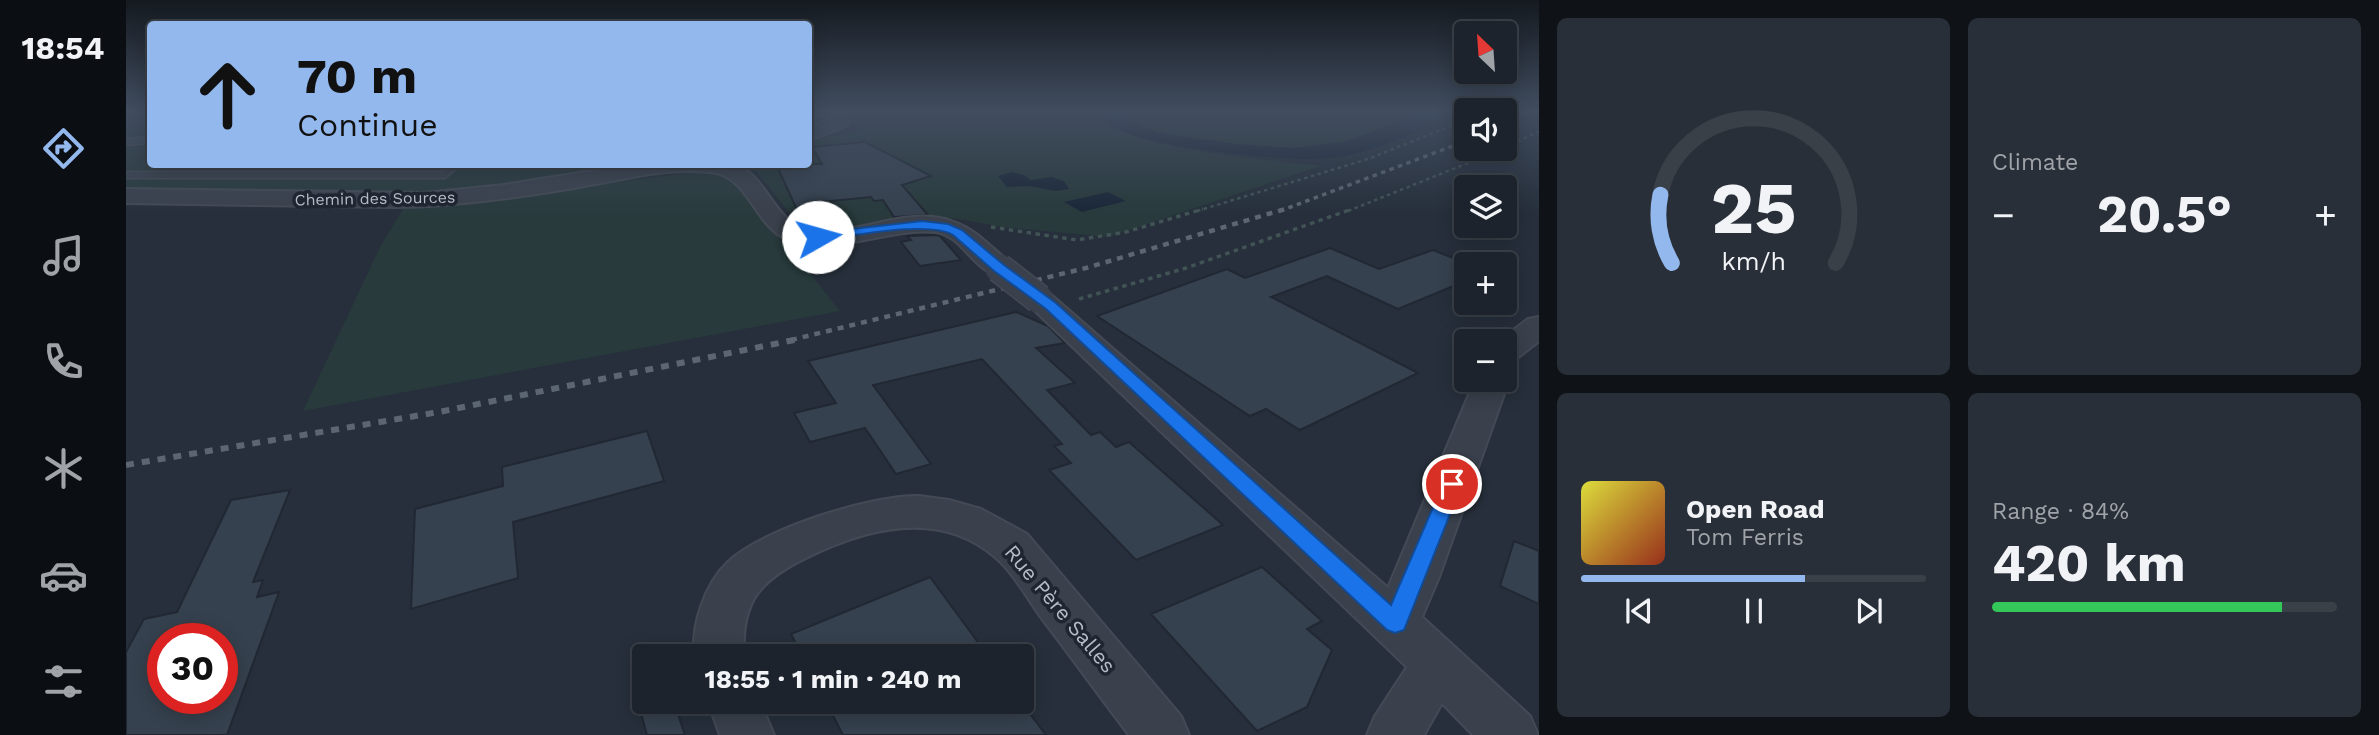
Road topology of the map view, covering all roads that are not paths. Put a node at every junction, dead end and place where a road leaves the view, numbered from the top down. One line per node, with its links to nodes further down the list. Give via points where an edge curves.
1 (452, 168): 4 (lane, via 444,175)
2 (662, 168): 5 (street, Chemin des Sources, via 425,201)
3 (719, 168): 9 (street, Chemin des Sources, bridge, via 741,177 780,226 803,236 922,225 948,227 1045,302)
4 (126, 175)
5 (126, 196)
6 (1539, 326): 7 (street)
7 (1517, 343)
8 (1487, 392): 9 (street)
9 (1395, 623): 11 (street)
10 (717, 644): 14 (street, Rue Père Salles, via 730,595 744,575 771,555 880,516 904,512 951,515 991,531 1012,546)
11 (1438, 662): 15 (street); 16 (street)
12 (739, 714): 13 (street)
13 (747, 735)
14 (1163, 735)
15 (1394, 735)
16 (1511, 735)

